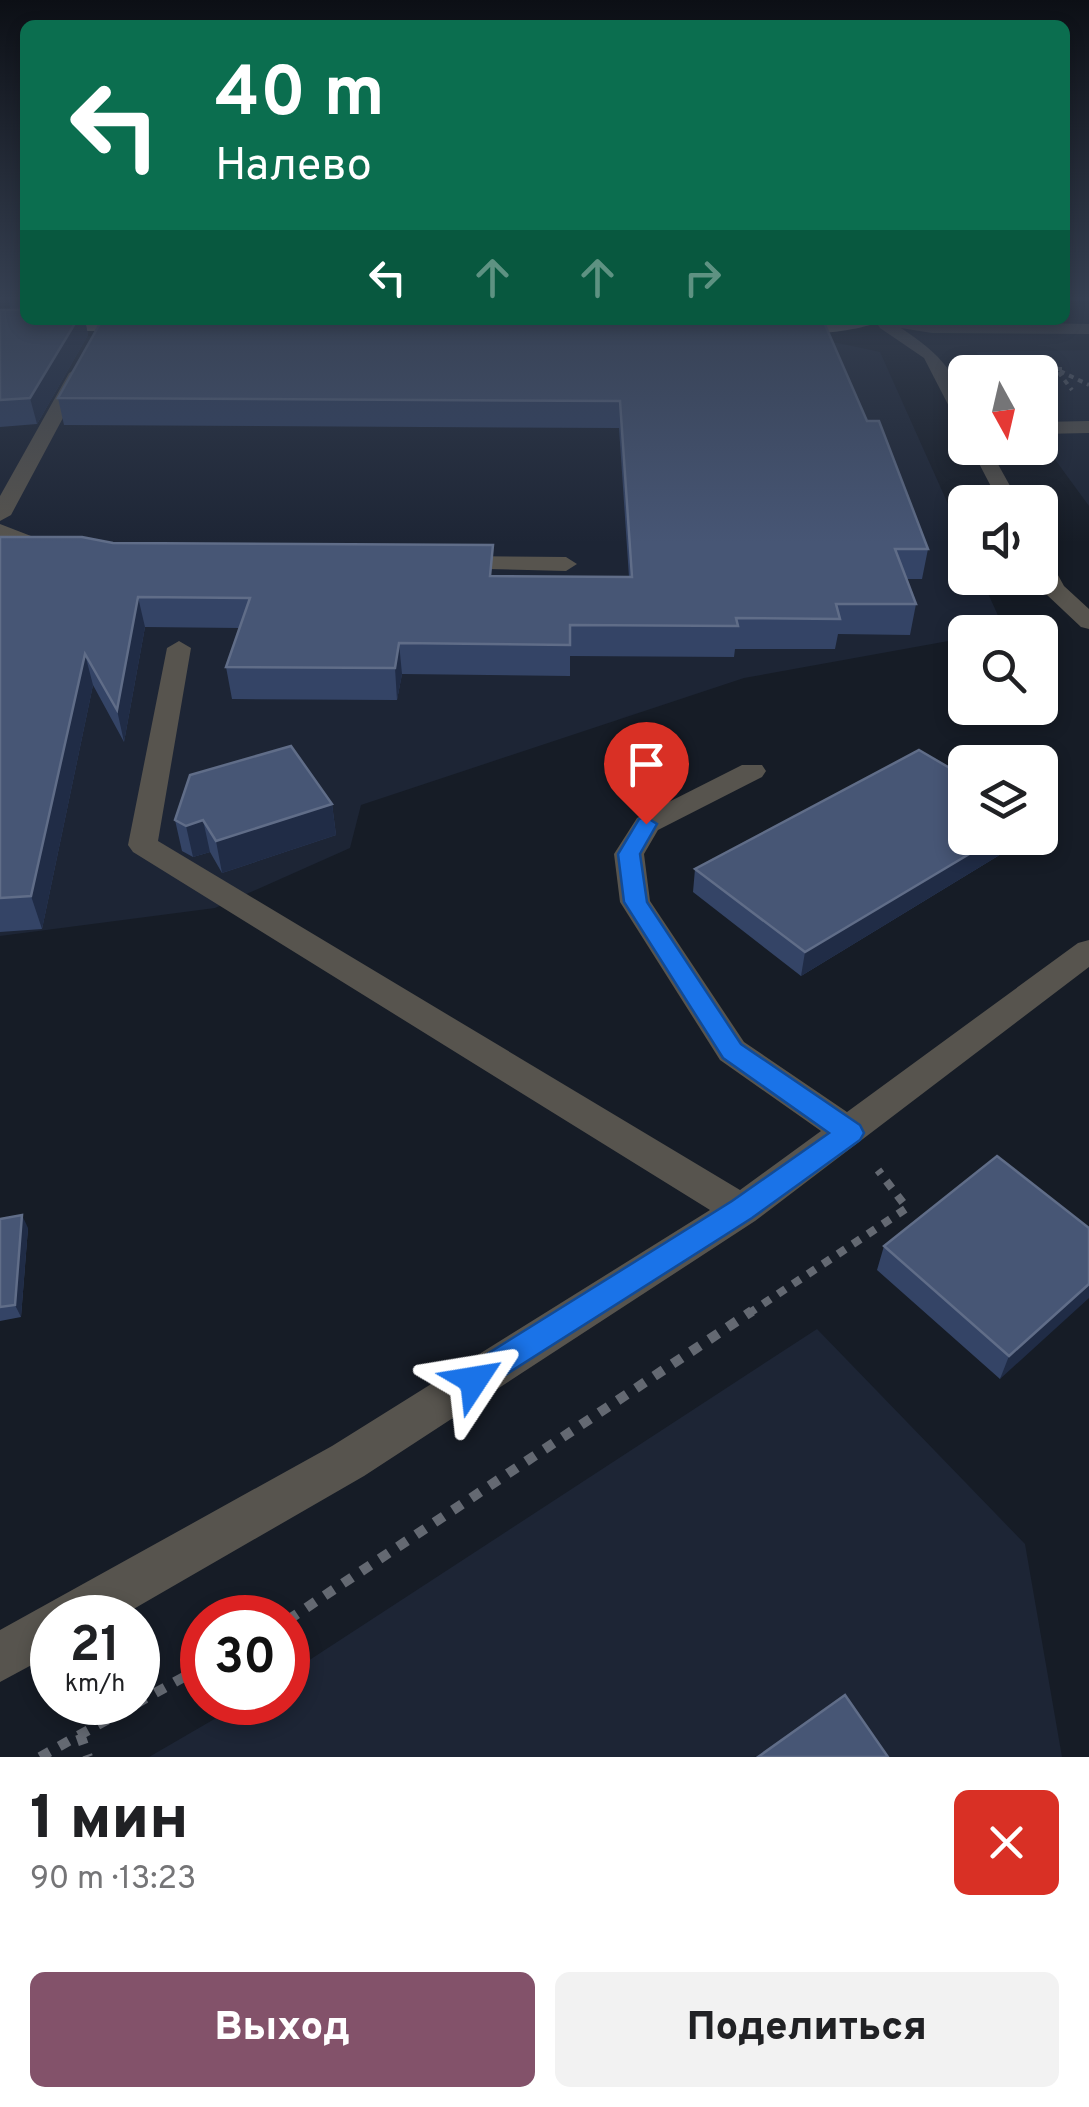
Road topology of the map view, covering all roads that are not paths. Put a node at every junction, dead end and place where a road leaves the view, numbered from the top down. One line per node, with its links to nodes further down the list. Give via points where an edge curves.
1 (75, 379): 4 (street)
2 (1089, 427): 3 (street)
3 (1058, 428)
4 (0, 514)
5 (0, 530): 6 (street)
6 (70, 554)
7 (428, 563): 8 (street)
8 (566, 564)
9 (1058, 593): 10 (street)
10 (1089, 622)
11 (179, 648): 15 (street, via 143,845)
12 (752, 771): 14 (street, via 646,824 629,854 635,902 732,1051)
13 (1089, 951): 14 (street)
14 (850, 1133): 15 (street)
15 (742, 1210): 16 (street, via 348,1460)
16 (110, 1595)
17 (30, 1640): 18 (street)
18 (0, 1657)

